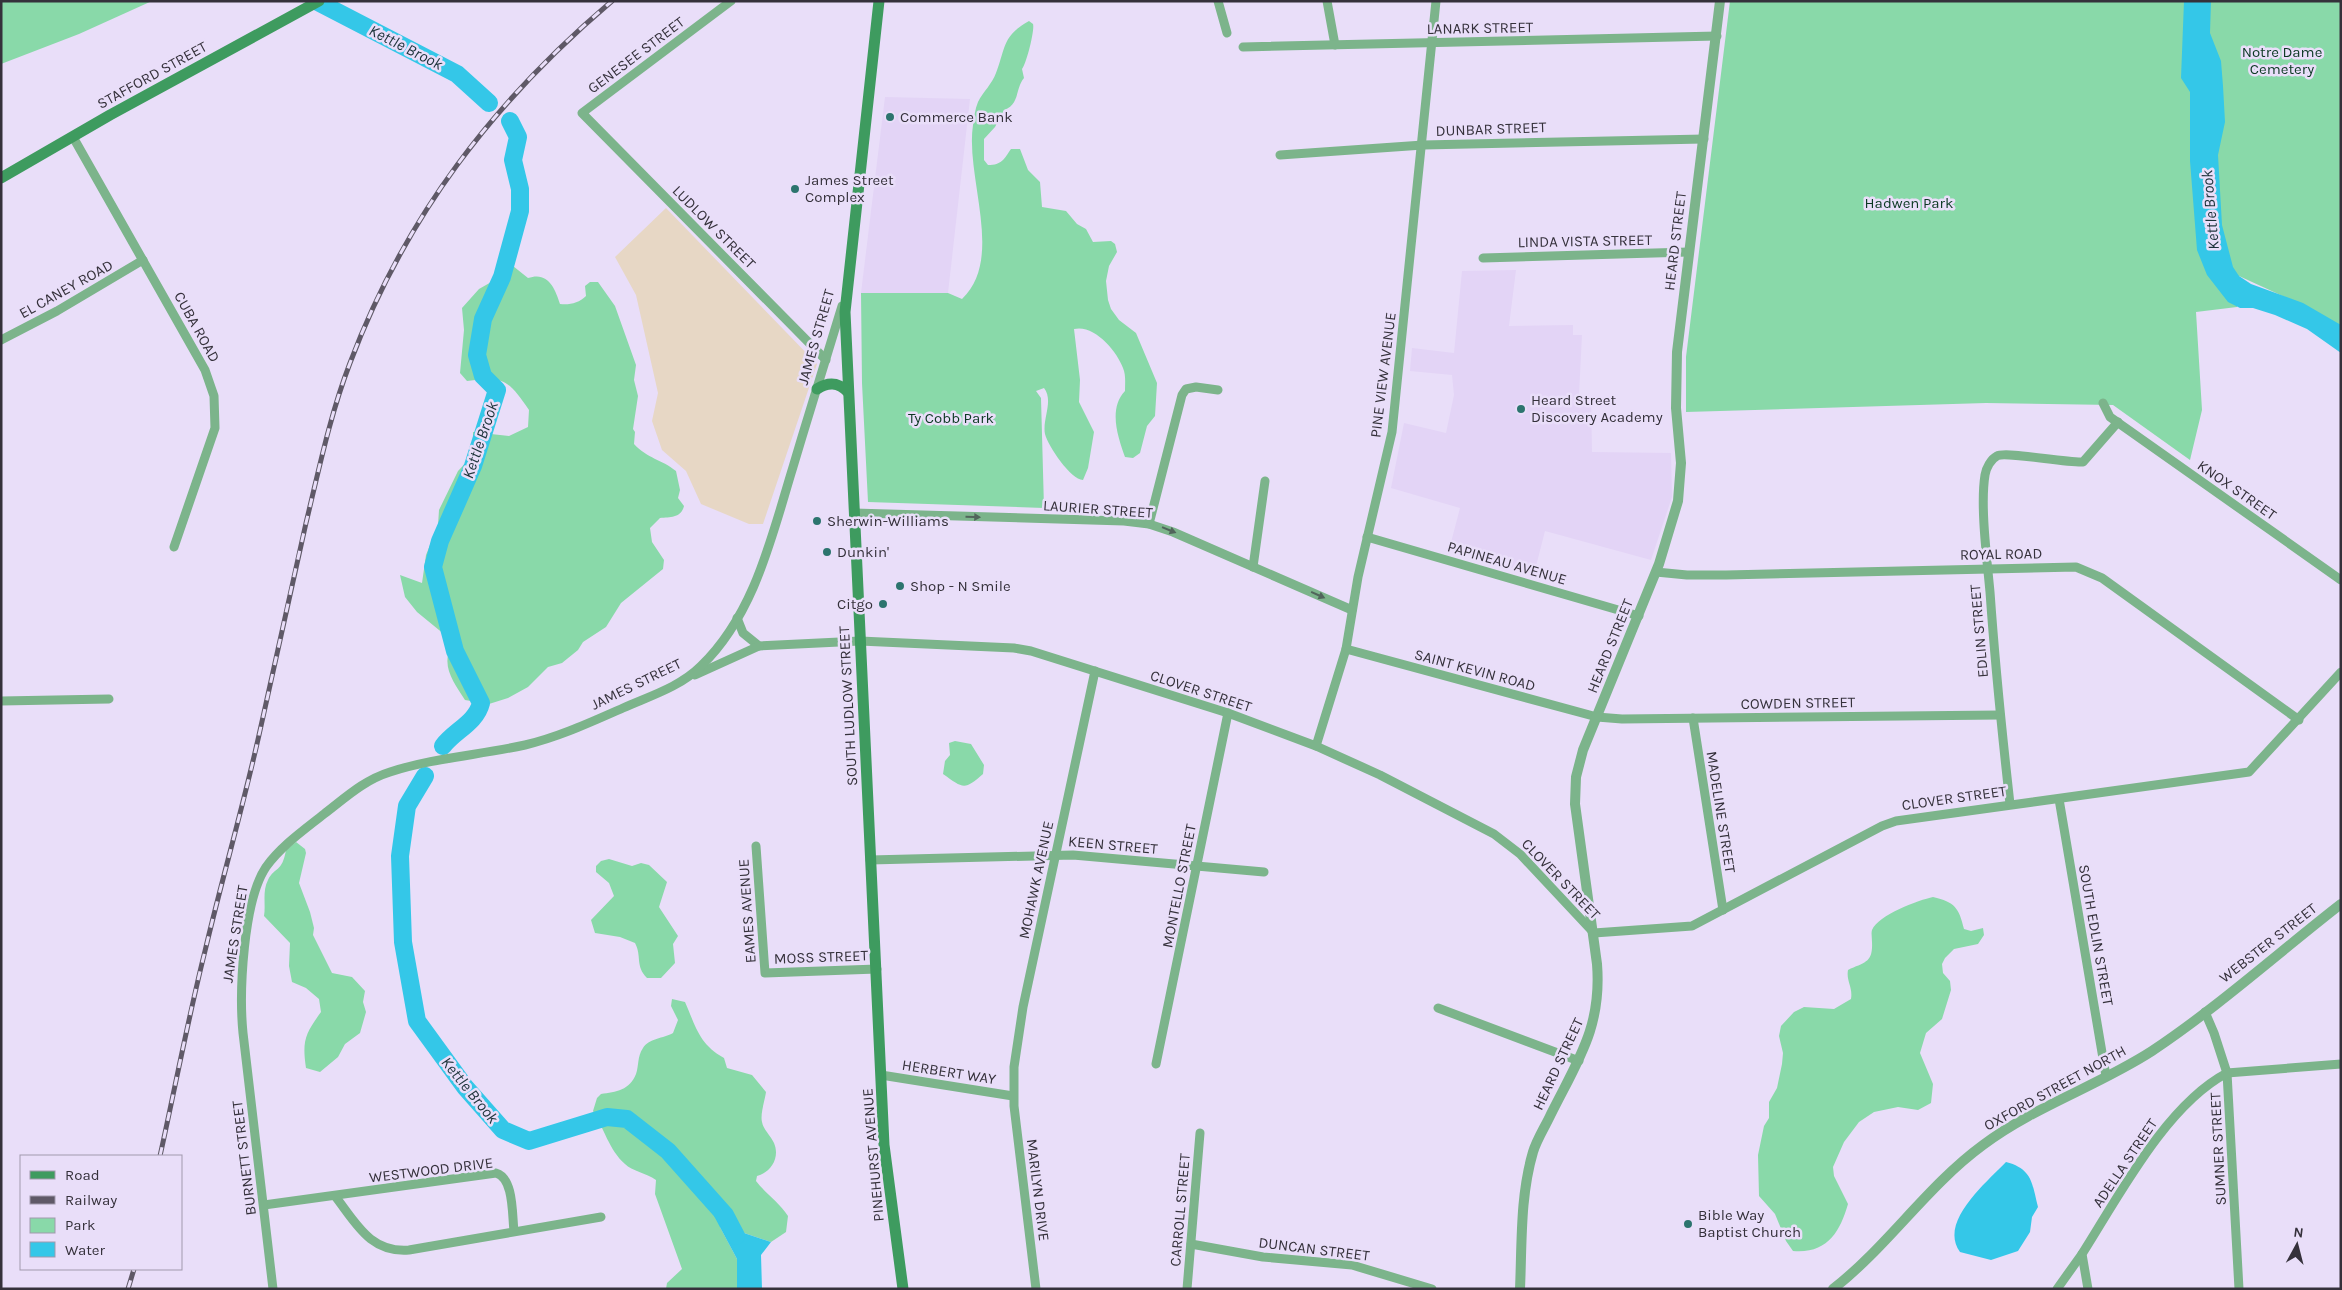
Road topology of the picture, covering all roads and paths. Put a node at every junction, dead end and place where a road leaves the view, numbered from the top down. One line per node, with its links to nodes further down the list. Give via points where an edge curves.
1 (731, 1): 13 (street, GENESEE STREET)
2 (878, 1): 22 (main road, JAMES STREET)
3 (1218, 1): 8 (street)
4 (1327, 1): 11 (street)
5 (1436, 1): 10 (street, PINE VIEW AVENUE)
6 (1720, 1): 9 (street, HEARD STREET)
7 (314, 3): 14 (main road, STAFFORD STREET)
8 (1227, 33)
9 (1717, 36): 10 (street, LANARK STREET); 15 (street, HEARD STREET)
10 (1434, 43): 11 (street, LANARK STREET); 16 (street, PINE VIEW AVENUE)
11 (1335, 45): 12 (street, LANARK STREET)
12 (1244, 47)
13 (582, 113): 24 (street, LUDLOW STREET)
14 (73, 136): 18 (main road, STAFFORD STREET); 21 (street, CUBA ROAD)
15 (1704, 139): 16 (street, DUNBAR STREET); 19 (street, HEARD STREET)
16 (1423, 145): 17 (street, DUNBAR STREET); 33 (street, PINE VIEW AVENUE, via 1392,432)
17 (1280, 155)
18 (1, 178)
19 (1689, 252): 20 (street, LINDA VISTA STREET); 37 (street, HEARD STREET, via 1677,352 1678,502)
20 (1482, 258)
21 (143, 260): 23 (street, EL CANEY ROAD); 34 (street, CUBA ROAD, via 205,370 214,396 215,428)
22 (846, 296): 24 (street, JAMES STREET); 27 (main road, SOUTH LUDLOW STREET)
23 (1, 340)
24 (826, 360): 25 (street, JAMES STREET)
25 (817, 389): 27 (main road, via 825,384 836,384); 41 (street, JAMES STREET, via 767,551)
26 (1218, 390): 32 (street, via 1196,387 1186,389 1182,395)
27 (848, 392): 31 (main road, SOUTH LUDLOW STREET)
28 (2104, 403): 29 (street, KNOX STREET, via 2110,417)
29 (2118, 422): 36 (street, EDLIN STREET, via 2083,462 2010,454 1995,458 1986,472 1984,486); 38 (street, KNOX STREET)
30 (1265, 481): 35 (street)
31 (854, 513): 32 (street, LAURIER STREET, one-way to 32, via 1114,520); 42 (main road, SOUTH LUDLOW STREET)
32 (1149, 524): 35 (street, LAURIER STREET, one-way to 35)
33 (1367, 537): 39 (street, PINE VIEW AVENUE); 40 (street, PAPINEAU AVENUE)
34 (174, 547)
35 (1252, 566): 39 (street, LAURIER STREET, one-way to 39)
36 (1988, 569): 37 (street, ROYAL ROAD, via 1726,575); 51 (street, EDLIN STREET); 54 (street, ROYAL ROAD, via 2076,567 2102,578)
37 (1656, 572): 40 (street, HEARD STREET)
38 (2341, 580)
39 (1352, 610): 44 (street, PINE VIEW AVENUE)
40 (1639, 616): 52 (street, HEARD STREET)
41 (737, 618): 43 (street, via 743,633); 47 (street, JAMES STREET, via 712,654)
42 (860, 641): 43 (street, CLOVER STREET); 45 (street, CLOVER STREET, via 1014,648); 60 (main road, SOUTH LUDLOW STREET)
43 (759, 646): 47 (street, CLOVER STREET)
44 (1346, 649): 52 (street, SAINT KEVIN ROAD); 55 (street, PINE VIEW AVENUE)
45 (1095, 671): 50 (street, CLOVER STREET); 59 (street, MOHAWK AVENUE)
46 (2341, 672): 54 (street, CLOVER STREET)
47 (681, 682): 72 (street, JAMES STREET, via 547,739 400,769 361,785 290,842 262,874 250,921 242,980)
48 (109, 699): 49 (street)
49 (1, 701)
50 (1228, 713): 55 (street, CLOVER STREET); 61 (street, MONTELLO STREET)
51 (2000, 715): 53 (street, COWDEN STREET); 57 (street, EDLIN STREET)
52 (1597, 717): 53 (street, COWDEN STREET); 65 (street, HEARD STREET, via 1581,757 1575,791)
53 (1693, 718): 64 (street, MADELINE STREET)
54 (2299, 720): 56 (street, CLOVER STREET, via 2249,772)
55 (1316, 746): 65 (street, CLOVER STREET, via 1494,834 1520,854)
56 (2059, 799): 57 (street, CLOVER STREET); 78 (street, SOUTH EDLIN STREET)
57 (2010, 804): 64 (street, CLOVER STREET, via 1896,821 1882,826)
58 (756, 846): 67 (street, EAMES AVENUE)
59 (1056, 854): 60 (street, KEEN STREET); 61 (street, KEEN STREET); 79 (street, MOHAWK AVENUE, via 1017,1037)
60 (870, 860): 66 (main road, SOUTH LUDLOW STREET)
61 (1197, 866): 62 (street, KEEN STREET); 74 (street, MONTELLO STREET)
62 (1264, 872)
63 (2341, 904): 68 (street, WEBSTER STREET)
64 (1723, 910): 65 (street, CLOVER STREET, via 1692,926)
65 (1594, 933): 73 (street, HEARD STREET, via 1599,986 1596,1012 1589,1040)
66 (877, 969): 67 (street, MOSS STREET); 71 (main road, SOUTH LUDLOW STREET)
67 (765, 973)
68 (2213, 1005): 70 (street, OXFORD STREET NORTH)
69 (1438, 1008): 73 (street)
70 (2205, 1012): 76 (street, SUMNER STREET); 78 (street, OXFORD STREET NORTH, via 2152,1050)
71 (879, 1018): 77 (main road, PINEHURST AVENUE)
72 (242, 1024): 82 (street, BURNETT STREET)
73 (1579, 1060): 92 (street, HEARD STREET, via 1540,1136 1529,1168)
74 (1156, 1064)
75 (2341, 1064): 76 (street)
76 (2227, 1073): 86 (street, ADELLA STREET, via 2198,1093 2169,1123); 96 (street, SUMNER STREET)
77 (881, 1075): 79 (street, HERBERT WAY); 88 (main road, PINEHURST AVENUE, via 884,1145)
78 (2106, 1076): 93 (street, OXFORD STREET NORTH, via 2049,1104 1982,1145 1873,1254)
79 (1013, 1096): 89 (street, MARILYN DRIVE)
80 (1200, 1133): 85 (street, CARROLL STREET)
81 (335, 1196): 82 (street, WESTWOOD DRIVE); 84 (street, via 369,1238 387,1249 409,1250); 84 (street, WESTWOOD DRIVE, via 496,1173 509,1183)
82 (264, 1205): 87 (street, BURNETT STREET)
83 (601, 1217): 84 (street)
84 (514, 1231)
85 (1191, 1244): 90 (street, CARROLL STREET); 91 (street, DUNCAN STREET, via 1263,1256 1352,1265)
86 (2082, 1254): 94 (street, ADELLA STREET); 95 (street)
87 (273, 1289)
88 (903, 1289)
89 (1036, 1289)
90 (1187, 1289)
91 (1432, 1289)
92 (1520, 1289)
93 (1833, 1289)
94 (2056, 1289)
95 (2088, 1289)
96 (2240, 1289)

